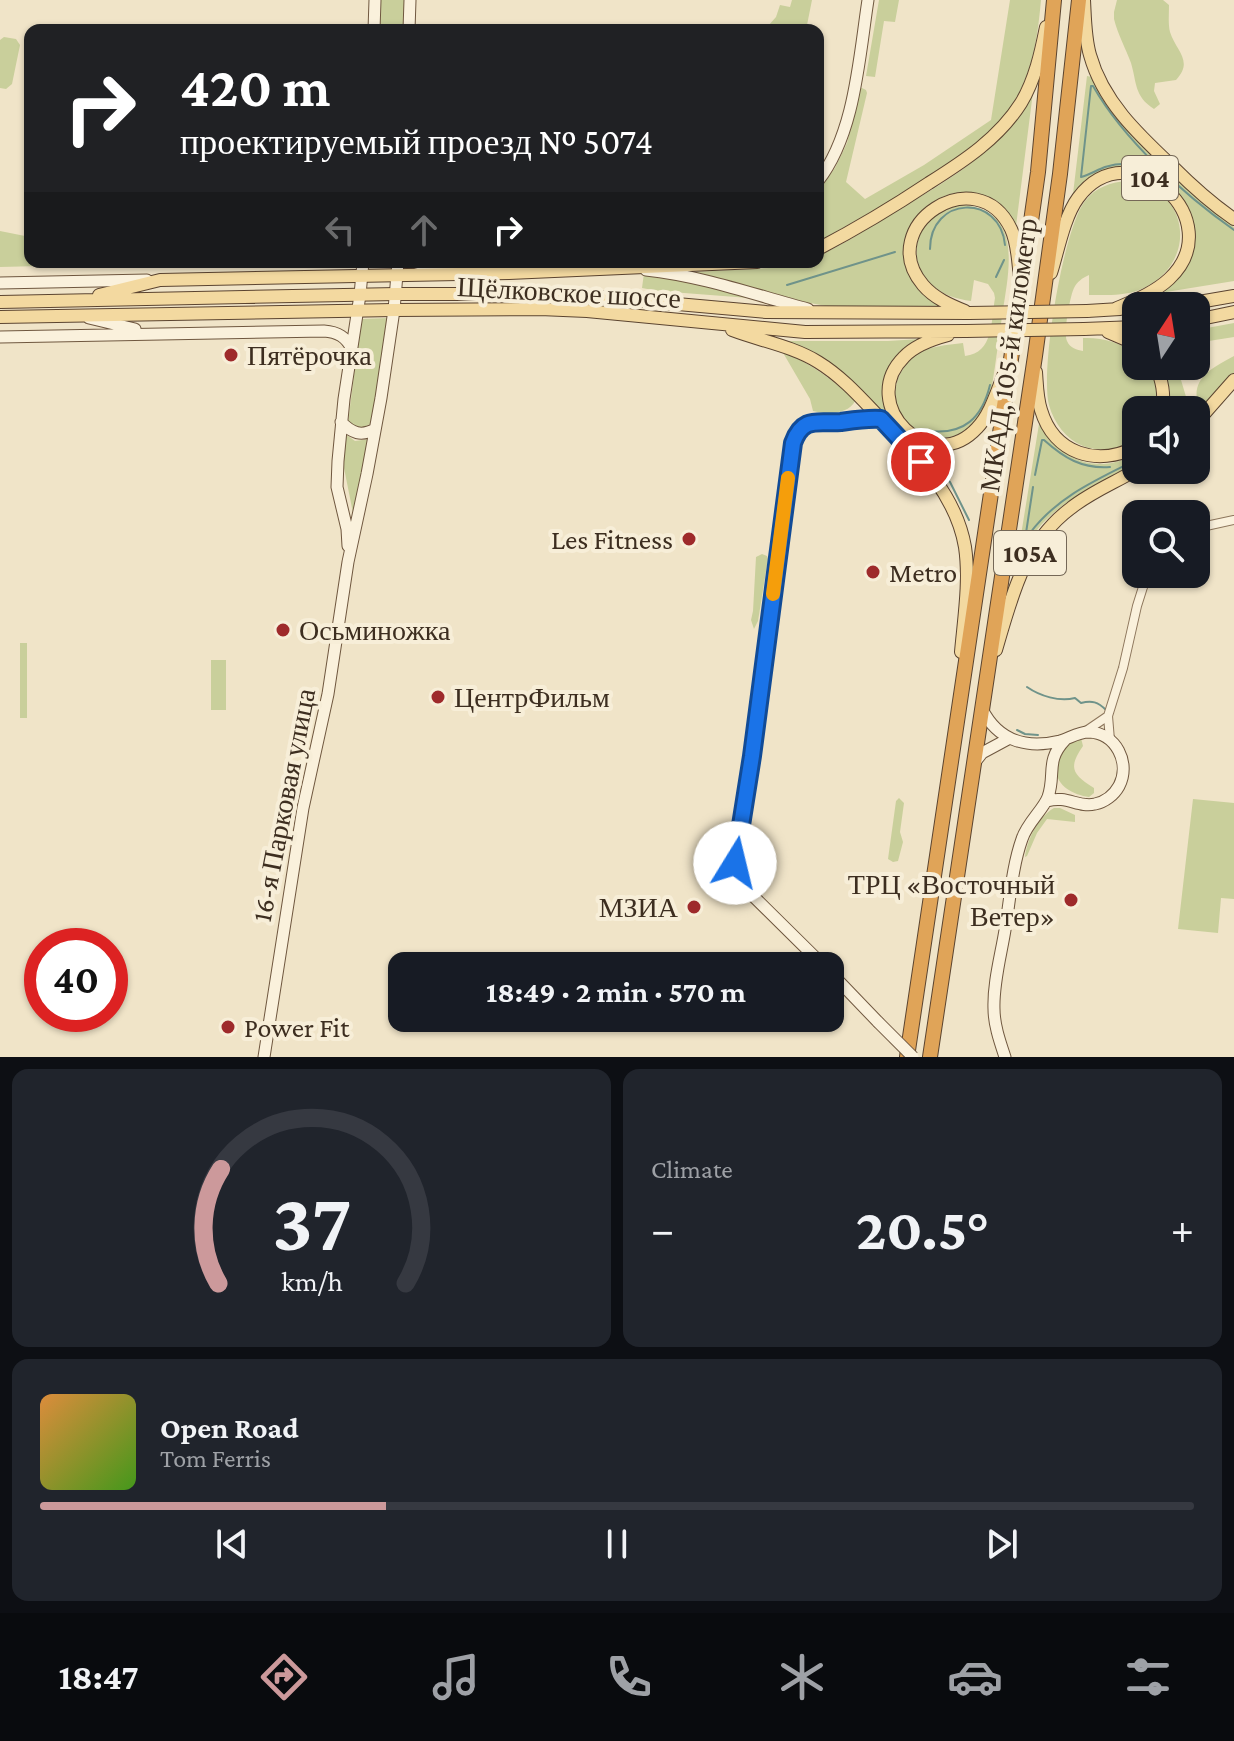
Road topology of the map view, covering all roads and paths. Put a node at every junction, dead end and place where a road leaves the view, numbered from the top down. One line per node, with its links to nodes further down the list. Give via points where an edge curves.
1 (375, 0): 6 (street)
2 (410, 0): 7 (street)
3 (868, 0): 8 (street, via 846,126)
4 (1053, 0): 10 (main road, via 1031,83 1001,128 959,163); 17 (highway, МКАД, 105-й километр)
5 (1081, 0): 9 (main road, via 1090,55 1114,104 1134,130); 20 (highway, МКАД, 105-й километр)
6 (374, 24)
7 (409, 24)
8 (824, 172)
9 (1234, 219)
10 (824, 246)
11 (363, 268): 14 (street, 16-я Парковая улица)
12 (624, 268): 13 (main road); 30 (street, via 684,276)
13 (398, 269): 14 (main road); 18 (street, 16-я Парковая улица)
14 (363, 276): 15 (main road); 19 (street, 16-я Парковая улица)
15 (160, 280): 16 (street); 22 (main road)
16 (0, 283)
17 (1021, 292): 31 (main road, via 1014,237 994,209 962,199 938,205 915,230 912,264 930,292); 43 (highway, МКАД, 105-й километр)
18 (396, 294): 19 (main road, Щёлковское шоссе); 28 (street, 16-я Парковая улица); 30 (main road, Щёлковское шоссе, via 564,294)
19 (360, 295): 22 (main road, Щёлковское шоссе); 27 (street, 16-я Парковая улица)
20 (1044, 295): 26 (main road, 104, via 1077,199 1105,178 1140,175 1162,185 1178,202 1187,223 1187,247 1170,278); 44 (highway, МКАД, 105-й километр)
21 (1234, 296): 23 (main road)
22 (77, 300): 24 (main road, Щёлковское шоссе)
23 (1210, 300)
24 (0, 302)
25 (1122, 308): 26 (main road, Щёлковское шоссе)
26 (1115, 309): 31 (main road, Щёлковское шоссе, bridge)
27 (357, 310): 28 (main road, Щёлковское шоссе); 32 (main road, Щёлковское шоссе); 42 (street, 16-я Парковая улица)
28 (394, 310): 35 (main road, Щёлковское шоссе, via 563,310); 51 (street, 16-я Парковая улица)
29 (1234, 312): 34 (main road)
30 (824, 313): 31 (main road, Щёлковское шоссе)
31 (968, 313)
32 (77, 316): 33 (main road, Щёлковское шоссе); 39 (street)
33 (0, 317)
34 (1210, 317)
35 (719, 324): 38 (main road, Щёлковское шоссе, via 805,332); 46 (main road, via 809,357)
36 (1122, 328): 37 (main road, Щёлковское шоссе)
37 (1088, 329): 38 (main road, Щёлковское шоссе, bridge); 41 (main road)
38 (964, 331): 43 (main road, via 912,350 896,365 891,408 901,427 919,440 951,443 979,427)
39 (161, 334): 40 (street); 42 (street, via 333,331)
40 (0, 337)
41 (1122, 337)
42 (352, 349): 50 (street, 16-я Парковая улица)
43 (1013, 353): 61 (highway, МКАД, 105-й километр)
44 (1035, 356): 52 (main road, via 1040,409 1063,444 1099,457); 58 (highway, МКАД, 105-й километр)
45 (1234, 380): 47 (main road)
46 (859, 396): 48 (main road); 49 (street)
47 (1210, 407)
48 (881, 419): 49 (street); 61 (main road, via 941,488 965,547)
49 (850, 420): 72 (street, via 812,422 793,443 735,863 744,887)
50 (341, 422): 51 (street, via 357,434); 56 (street, 16-я Парковая улица, via 337,487)
51 (375, 429): 56 (street, 16-я Парковая улица)
52 (1122, 453)
53 (1122, 478): 58 (main road, 105A, via 1050,524 1033,547 1021,568)
54 (1234, 520): 55 (street)
55 (1210, 525)
56 (348, 562): 74 (street, 16-я Парковая улица)
57 (1144, 588): 60 (street)
58 (986, 683): 59 (highway, МКАД, 105-й километр)
59 (982, 709): 63 (street); 68 (highway, МКАД, 105-й километр)
60 (1110, 711): 62 (street); 65 (street)
61 (957, 727): 75 (highway, МКАД, 105-й километр)
62 (1084, 732): 64 (street); 65 (street)
63 (1008, 739): 66 (street); 68 (street)
64 (1065, 740): 66 (street); 67 (street)
65 (1110, 740): 70 (street, via 1123,759 1116,791 1095,804)
66 (1040, 745): 67 (street)
67 (1052, 759): 69 (street)
68 (975, 762): 77 (highway, МКАД, 105-й километр)
69 (1051, 772): 70 (street); 71 (street)
70 (1069, 799): 71 (street)
71 (1047, 801): 78 (street, via 1022,837 1003,943 993,1010)
72 (810, 952)
73 (844, 987): 76 (street, bridge)
74 (264, 1057)
75 (907, 1057)
76 (913, 1057)
77 (930, 1057)
78 (1005, 1057)

